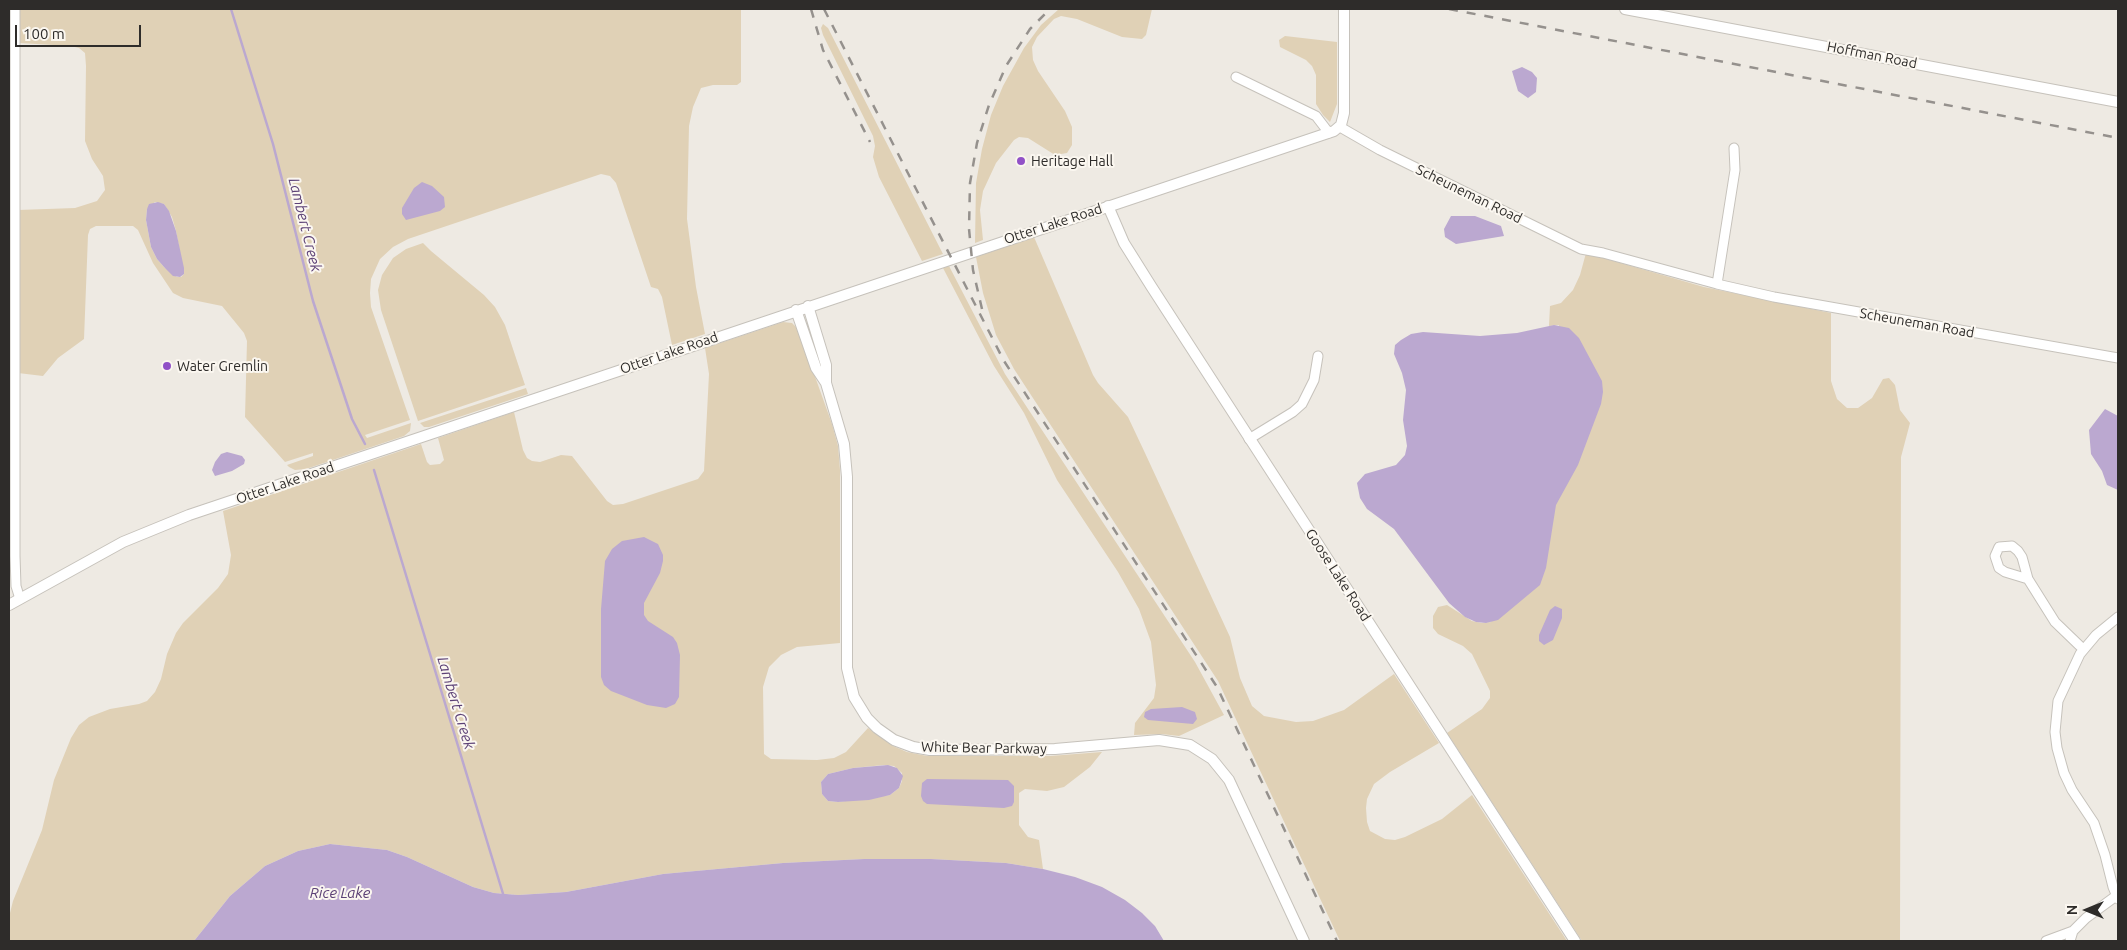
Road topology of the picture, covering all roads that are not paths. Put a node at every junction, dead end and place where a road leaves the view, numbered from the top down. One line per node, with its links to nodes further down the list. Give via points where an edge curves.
1 (15, 9): 9 (street)
2 (1344, 9): 6 (street, via 1344,113)
3 (1625, 9): 5 (street, Hoffman Road)
4 (1236, 76): 7 (street, via 1316,116)
5 (2118, 102)
6 (1340, 127): 7 (street, Otter Lake Road); 11 (street, Scheuneman Road, via 1581,249)
7 (1329, 133): 10 (street, Otter Lake Road)
8 (1734, 148): 11 (street, via 1735,170)
9 (12, 162): 19 (street, via 14,556)
10 (1108, 206): 12 (street, Otter Lake Road); 17 (street, Goose Lake Road, via 1130,254)
11 (1716, 284): 15 (street, Scheuneman Road, via 1851,312)
12 (808, 306): 13 (street, Otter Lake Road); 16 (street, White Bear Parkway, via 826,365)
13 (796, 310): 16 (street, White Bear Parkway, via 816,368); 19 (street, Otter Lake Road, via 169,523 123,542)
14 (1318, 356): 17 (street, via 1314,380 1302,404)
15 (2118, 358)
16 (826, 383): 25 (street, White Bear Parkway, via 842,436 846,462 848,678 855,700 869,720 894,740 928,750 1055,749 1159,740 1190,745 1212,759 1229,780)
17 (1249, 439): 26 (street, Goose Lake Road)
18 (2028, 579): 22 (street, via 2055,622)
19 (20, 599): 20 (street, Otter Lake Road)
20 (9, 605)
21 (2118, 617): 22 (street)
22 (2083, 649): 23 (street, via 2058,701 2056,748 2072,790 2098,833)
23 (2117, 898): 24 (street, via 2098,908)
24 (2073, 931): 27 (street); 28 (street)
25 (1304, 941)
26 (1575, 941)
27 (2046, 941)
28 (2070, 941)

